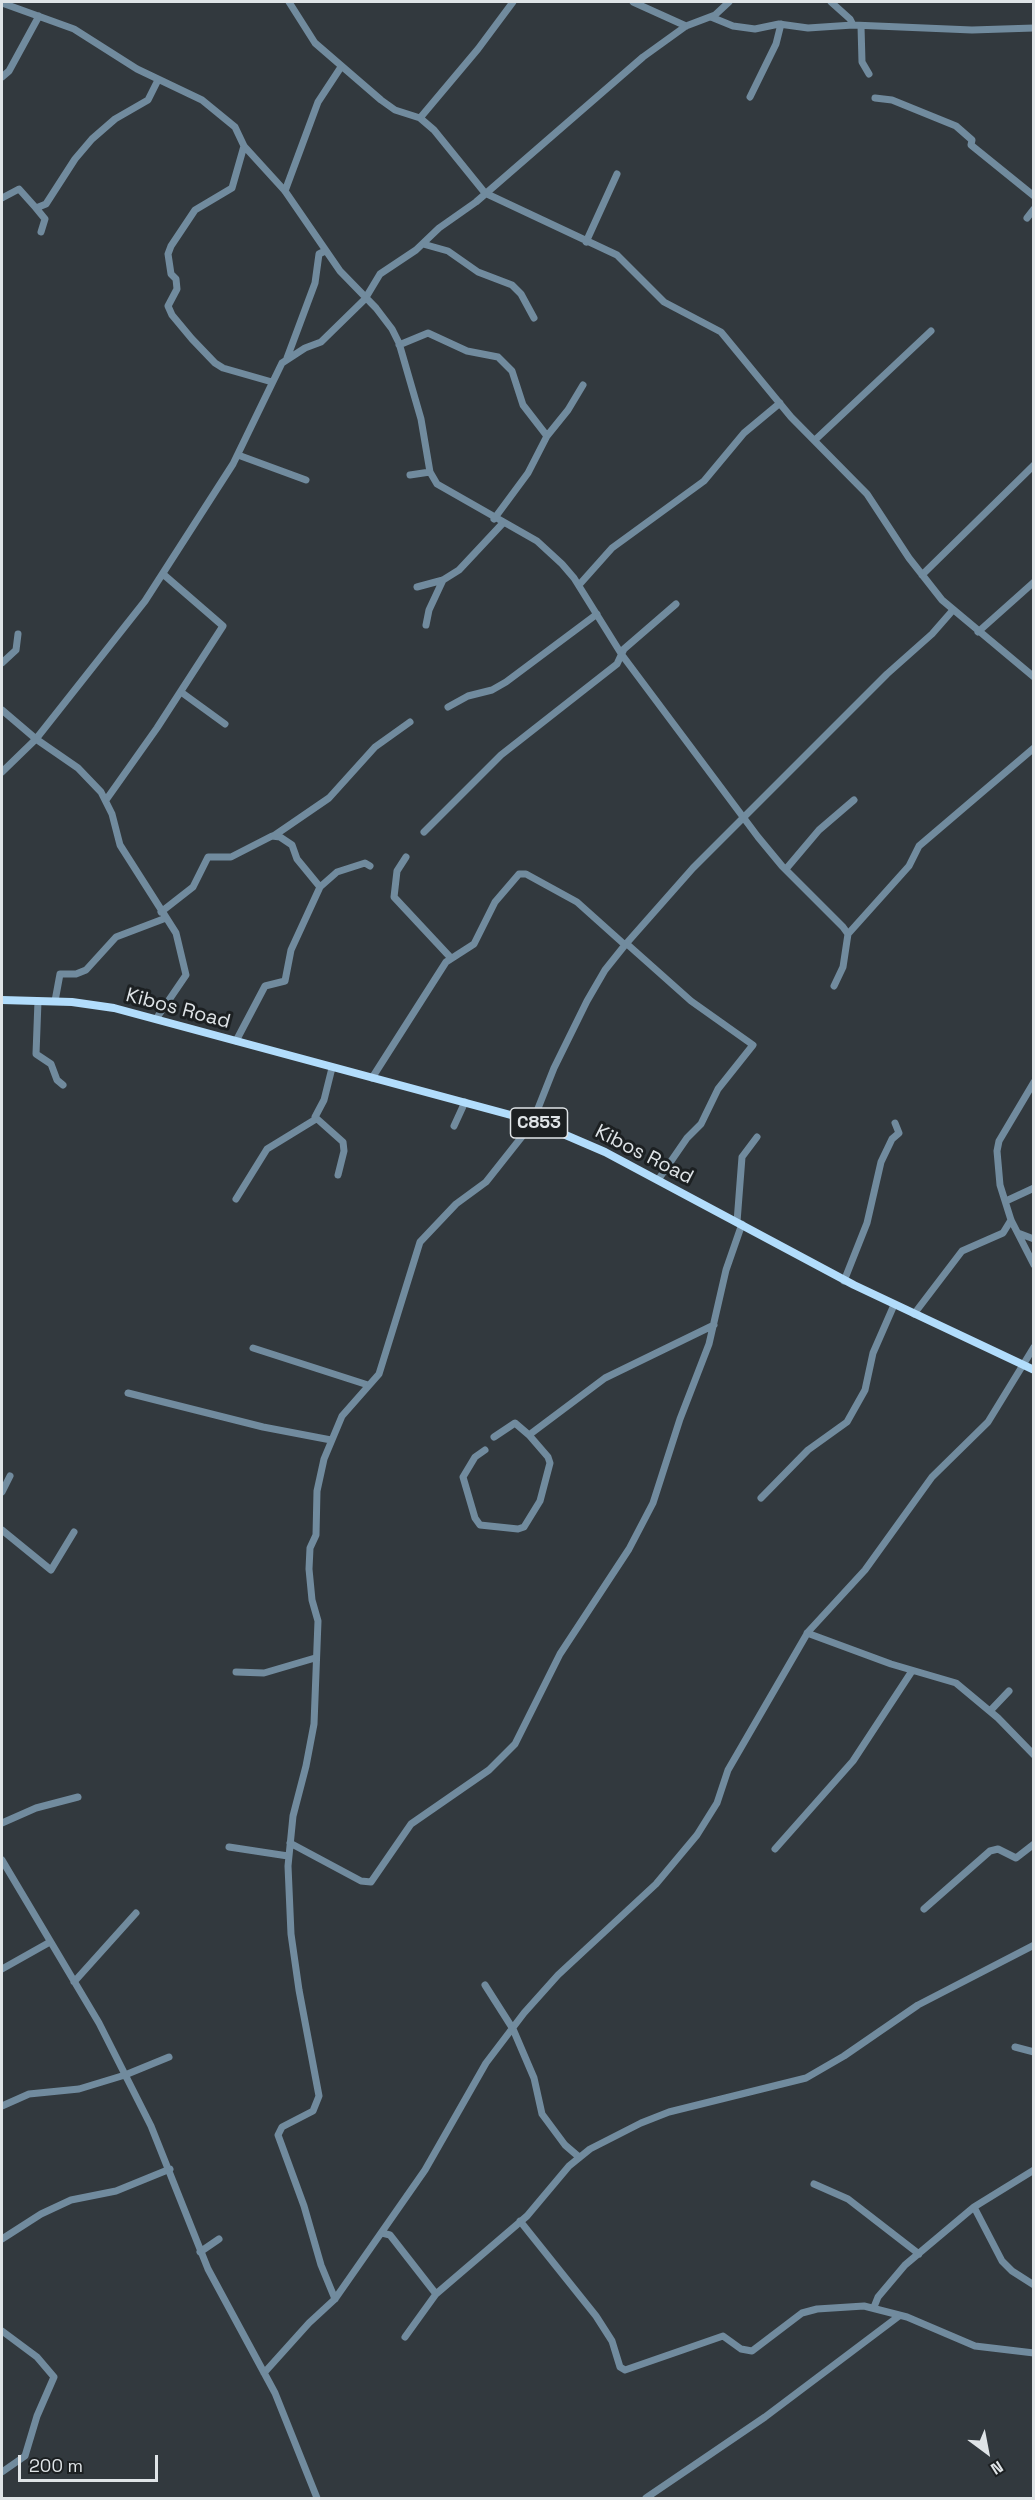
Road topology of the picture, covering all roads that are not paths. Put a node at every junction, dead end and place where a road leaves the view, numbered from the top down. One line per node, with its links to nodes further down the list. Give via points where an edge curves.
1 (289, 2): 14 (street, via 309,35)
2 (513, 2): 20 (street)
3 (633, 2): 11 (street)
4 (729, 2): 8 (street)
5 (831, 2): 10 (street)
6 (2, 3): 7 (street)
7 (39, 16): 16 (street); 17 (street, via 74,29)
8 (711, 17): 9 (street, via 745,28); 11 (street)
9 (781, 24): 10 (street, via 808,28); 18 (street, via 776,44)
10 (853, 25): 12 (street)
11 (686, 26): 24 (street, via 643,57)
12 (861, 26): 13 (street); 15 (street, via 862,62)
13 (1034, 28)
14 (341, 67): 20 (street, via 395,110); 23 (street, via 318,102)
15 (869, 74)
16 (2, 77)
17 (158, 80): 21 (street, via 193,95 229,121); 27 (street, via 148,100 92,139 46,204)
18 (750, 97)
19 (875, 98): 25 (street, via 892,100 956,126 972,140 971,145)
20 (420, 118): 24 (street, via 439,135)
21 (244, 146): 23 (street); 39 (street, via 232,188 195,210 169,250 171,275 177,289 168,306 215,363)
22 (617, 174): 31 (street)
23 (285, 191): 33 (street)
24 (485, 193): 31 (street); 32 (street)
25 (1034, 196)
26 (2, 198): 27 (street, via 21,190)
27 (36, 208): 30 (street, via 45,219)
28 (1034, 209): 29 (street)
29 (1027, 218)
30 (41, 232)
31 (586, 242): 41 (street, via 617,255 664,302 721,333)
32 (423, 244): 34 (street, via 380,274); 35 (street, via 448,251 482,274 512,285)
33 (325, 251): 34 (street); 38 (street, via 319,254 315,283)
34 (364, 299): 37 (street, via 388,323); 38 (street, via 321,342)
35 (534, 318)
36 (931, 331): 43 (street)
37 (399, 345): 42 (street, via 428,333 467,351 498,357 512,371 523,405); 46 (street, via 425,435)
38 (287, 358): 39 (street)
39 (272, 382): 44 (street)
40 (583, 385): 42 (street)
41 (780, 403): 43 (street); 55 (street, via 744,433 704,482 612,548)
42 (547, 436): 49 (street, via 528,473)
43 (815, 441): 52 (street, via 867,494)
44 (238, 454): 48 (street); 51 (street)
45 (1034, 465): 52 (street)
46 (430, 472): 47 (street); 49 (street, via 439,487)
47 (410, 475)
48 (306, 480)
49 (494, 519): 50 (street)
50 (503, 524): 53 (street, via 469,561); 55 (street, via 537,541)
51 (163, 574): 66 (street, via 223,624); 71 (street)
52 (922, 575): 58 (street)
53 (443, 580): 56 (street); 60 (street)
54 (1034, 582): 61 (street)
55 (579, 585): 59 (street)
56 (417, 587)
57 (676, 604): 63 (street)
58 (953, 610): 61 (street); 76 (street)
59 (597, 614): 63 (street); 67 (street, via 506,682)
60 (426, 625)
61 (978, 632): 65 (street)
62 (18, 634): 64 (street, via 16,650)
63 (622, 655): 76 (street); 77 (street, via 617,664 501,755)
64 (2, 663)
65 (1034, 677)
66 (181, 692): 70 (street); 74 (street)
67 (448, 707)
68 (2, 710): 71 (street)
69 (410, 722): 78 (street, via 375,747 329,798)
70 (225, 724)
71 (36, 739): 73 (street); 74 (street, via 78,768)
72 (1034, 748): 84 (street, via 919,846 909,866)
73 (2, 772)
74 (106, 800): 83 (street, via 120,845)
75 (854, 800): 81 (street, via 819,830)
76 (744, 816): 81 (street); 85 (street)
77 (424, 832)
78 (275, 836): 82 (street, via 292,845 297,859); 83 (street, via 257,841 231,857 208,857 193,887)
79 (406, 857): 86 (street, via 397,872 394,897)
80 (370, 866): 82 (street, via 365,863 337,872)
81 (786, 869): 84 (street, via 835,916)
82 (320, 887): 92 (street, via 291,950 285,981 265,986)
83 (163, 915): 90 (street, via 116,937 86,970 60,974); 91 (street, via 181,946 186,975)
84 (848, 934): 87 (street, via 843,967)
85 (626, 945): 86 (street, via 584,907 521,874 496,900 474,944); 99 (street, via 587,1001); 104 (street, via 699,1008 753,1045 718,1089 700,1124)
86 (450, 957): 94 (street)
87 (834, 986)
88 (2, 1000): 89 (main road, Kibos Road / C853)
89 (38, 1001): 90 (main road, Kibos Road / C853); 96 (street, via 36,1054 51,1064)
90 (55, 1001): 91 (main road, Kibos Road / C853, via 93,1004)
91 (156, 1019): 92 (main road, Kibos Road / C853)
92 (236, 1041): 93 (main road, Kibos Road / C853)
93 (332, 1068): 94 (main road, Kibos Road / C853); 98 (street)
94 (372, 1078): 97 (main road, Kibos Road / C853)
95 (1034, 1082): 107 (street, via 997,1146 999,1181)
96 (63, 1085)
97 (465, 1102): 99 (main road, Kibos Road / C853); 101 (street)
98 (316, 1119): 103 (street, via 343,1142 345,1151); 106 (street, via 267,1149)
99 (531, 1120): 104 (main road, Kibos Road / C853); 121 (street, via 486,1182 456,1204 420,1242 385,1360)
100 (895, 1123): 113 (street, via 899,1133 892,1138 881,1162 867,1223)
101 (454, 1126)
102 (757, 1137): 109 (street, via 742,1157)
103 (338, 1175)
104 (658, 1180): 109 (main road, Kibos Road / C853)
105 (1034, 1188): 107 (street)
106 (236, 1199)
107 (1006, 1201): 108 (street)
108 (1011, 1220): 110 (street); 115 (street, via 1003,1233 962,1251)
109 (740, 1223): 113 (main road, Kibos Road / C853); 116 (street)
110 (1018, 1233): 111 (street); 112 (street)
111 (1034, 1239)
112 (1034, 1265)
113 (844, 1281): 114 (main road, Kibos Road / C853)
114 (894, 1305): 115 (main road, Kibos Road / C853); 129 (street, via 873,1353 865,1390 847,1422 808,1450)
115 (914, 1314): 119 (main road, Kibos Road / C853)
116 (714, 1326): 123 (street, via 605,1378); 141 (street, via 644,1522 560,1654 515,1744 489,1770 411,1824 369,1882)
117 (1034, 1347): 119 (street)
118 (253, 1348): 121 (street)
119 (1023, 1366): 120 (main road, Kibos Road / C853); 132 (street, via 988,1422 932,1477 865,1570)
120 (1034, 1370)
121 (368, 1385): 125 (street, via 342,1416)
122 (128, 1393): 125 (street)
123 (529, 1435): 124 (street, via 515,1423); 126 (street, via 550,1463 540,1501 524,1527 480,1525 475,1518 464,1477 475,1457)
124 (494, 1437)
125 (331, 1440): 133 (street, via 321,1468 316,1535 310,1548 311,1594 318,1621)
126 (485, 1450)
127 (10, 1476): 128 (street)
128 (2, 1492)
129 (761, 1498)
130 (2, 1530): 131 (street, via 51,1570)
131 (74, 1533)
132 (807, 1633): 134 (street); 154 (street, via 728,1770 717,1803 697,1835 656,1884 558,1975)
133 (315, 1658): 135 (street, via 264,1673); 141 (street, via 314,1724)
134 (912, 1671): 137 (street, via 956,1683); 144 (street, via 853,1761)
135 (236, 1672)
136 (1009, 1691): 137 (street)
137 (990, 1711): 138 (street)
138 (1034, 1755)
139 (78, 1797): 140 (street, via 36,1808)
140 (2, 1823)
141 (290, 1843): 145 (street)
142 (1034, 1844): 147 (street, via 1016,1858 998,1849 990,1851)
143 (229, 1847): 145 (street)
144 (775, 1850)
145 (288, 1856): 173 (street, via 291,1934 320,2096 313,2111 282,2127 278,2135)
146 (2, 1860): 149 (street)
147 (924, 1909)
148 (136, 1913): 152 (street)
149 (50, 1942): 151 (street); 152 (street)
150 (1034, 1945): 160 (street, via 918,2005 806,2078 669,2112)
151 (2, 1969)
152 (74, 1982): 158 (street)
153 (485, 1985): 154 (street)
154 (513, 2029): 160 (street, via 534,2078 542,2114); 166 (street, via 486,2062 425,2170)
155 (1015, 2047): 156 (street)
156 (1034, 2052)
157 (170, 2057): 158 (street)
158 (125, 2075): 159 (street, via 79,2089 29,2094); 161 (street)
159 (2, 2106)
160 (579, 2157): 165 (street)
161 (170, 2169): 167 (street, via 116,2191 71,2200); 169 (street)
162 (1034, 2170): 164 (street)
163 (814, 2184): 170 (street, via 848,2199)
164 (974, 2207): 170 (street); 171 (street, via 1002,2261)
165 (520, 2221): 172 (street); 174 (street, via 596,2316 625,2370 723,2336 741,2349 752,2351 802,2313)
166 (382, 2234): 172 (street, via 383,2231 390,2235); 173 (street)
167 (2, 2237)
168 (219, 2239): 169 (street)
169 (200, 2252): 179 (street)
170 (919, 2254): 174 (street, via 882,2291)
171 (1034, 2285)
172 (436, 2294): 177 (street)
173 (335, 2299): 179 (street)
174 (874, 2307): 175 (street)
175 (899, 2316): 178 (street, via 975,2346); 182 (street, via 765,2417)
176 (2, 2331): 180 (street, via 37,2358 54,2378 25,2456)
177 (405, 2337)
178 (1034, 2354)
179 (264, 2373): 181 (street)
180 (2, 2472)
181 (317, 2499)
182 (646, 2499)

